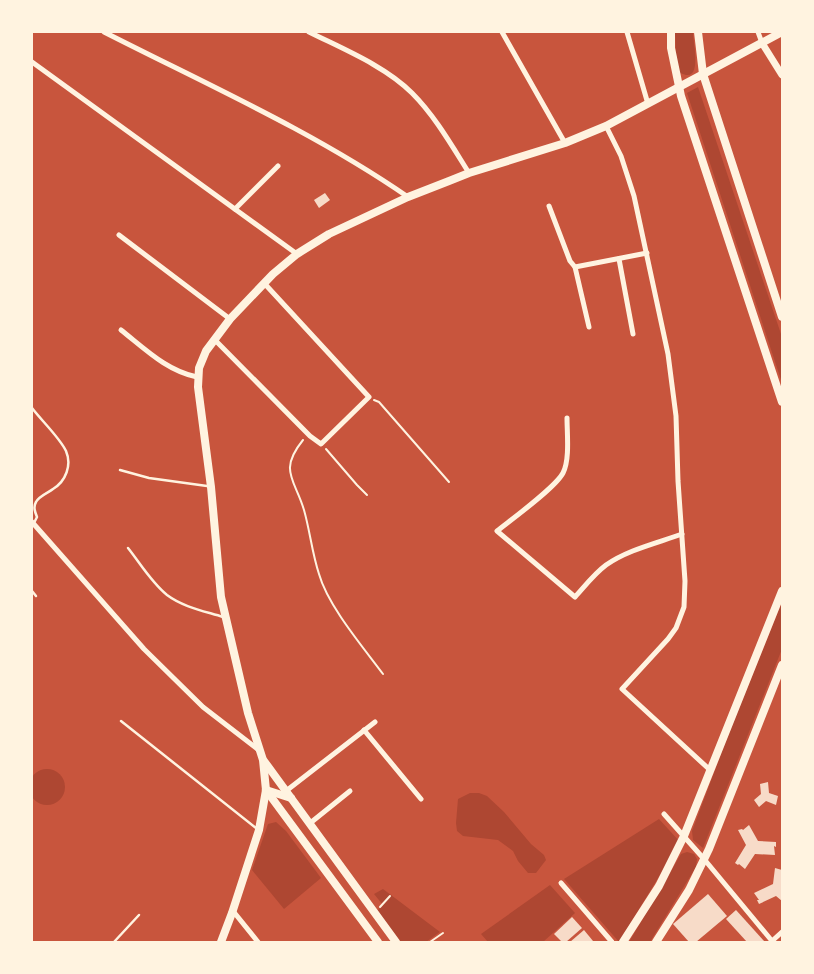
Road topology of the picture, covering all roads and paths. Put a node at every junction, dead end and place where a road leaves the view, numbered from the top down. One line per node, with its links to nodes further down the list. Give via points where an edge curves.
1 (104, 32): 19 (street, via 317,140)
2 (309, 32): 18 (street, via 389,75 412,93)
3 (502, 32): 16 (street)
4 (627, 32): 14 (street)
5 (671, 32): 13 (main road)
6 (698, 32): 11 (main road)
7 (758, 32): 9 (street)
8 (782, 32): 9 (main road)
9 (762, 43): 11 (main road); 12 (street)
10 (32, 62): 21 (street)
11 (703, 74): 13 (main road); 28 (main road)
12 (782, 75)
13 (679, 87): 14 (main road); 36 (main road)
14 (648, 104): 15 (main road)
15 (606, 126): 16 (main road); 23 (street, via 629,178)
16 (565, 143): 18 (main road)
17 (278, 166): 21 (street)
18 (469, 173): 19 (main road)
19 (408, 197): 24 (main road)
20 (549, 206): 26 (street)
21 (235, 209): 24 (street)
22 (119, 235): 29 (street)
23 (647, 253): 25 (street); 46 (street, via 673,381)
24 (297, 254): 27 (main road)
25 (619, 260): 26 (street); 32 (street)
26 (575, 267): 30 (street)
27 (264, 283): 29 (main road); 35 (street)
28 (782, 317)
29 (230, 319): 33 (main road)
30 (589, 327)
31 (121, 330): 34 (street, via 167,366)
32 (633, 334)
33 (214, 339): 34 (main road); 39 (street)
34 (198, 377): 43 (main road)
35 (369, 397): 40 (street); 42 (path, via 379,402)
36 (782, 402)
37 (32, 408): 45 (lane, via 65,450 69,463 57,487 35,502 37,517)
38 (567, 418): 46 (street, via 564,472 497,531 575,597 608,563)
39 (310, 436): 40 (street); 53 (path, via 297,448 289,472 304,509 319,576)
40 (321, 444): 44 (path)
41 (120, 470): 43 (lane)
42 (449, 481)
43 (211, 487): 51 (main road)
44 (367, 495)
45 (32, 524): 57 (street, via 144,649)
46 (682, 534): 58 (street, via 685,581 680,618 668,639 622,690)
47 (128, 548): 51 (lane, via 167,595)
48 (32, 591): 50 (lane)
49 (782, 591): 58 (main road)
50 (36, 596)
51 (226, 618): 57 (main road)
52 (782, 665): 67 (main road)
53 (383, 674)
54 (121, 721): 65 (lane)
55 (374, 722): 56 (street)
56 (364, 730): 61 (street); 62 (street)
57 (261, 755): 59 (main road); 61 (main road)
58 (710, 770): 66 (main road)
59 (266, 790): 61 (main road); 65 (main road); 79 (main road)
60 (350, 791): 64 (street)
61 (288, 794): 64 (main road)
62 (421, 799)
63 (664, 814): 66 (street)
64 (309, 824): 71 (main road)
65 (259, 830): 70 (main road)
66 (684, 836): 67 (street); 83 (main road)
67 (704, 859): 75 (street); 84 (main road)
68 (561, 883): 82 (street)
69 (390, 896): 71 (path)
70 (233, 911): 77 (main road); 78 (street)
71 (374, 912): 80 (main road)
72 (139, 915): 76 (lane)
73 (782, 932): 75 (street)
74 (443, 933): 81 (path)
75 (772, 942)
76 (114, 943)
77 (221, 943)
78 (258, 943)
79 (378, 943)
80 (396, 943)
81 (430, 943)
82 (612, 943)
83 (623, 943)
84 (656, 943)

